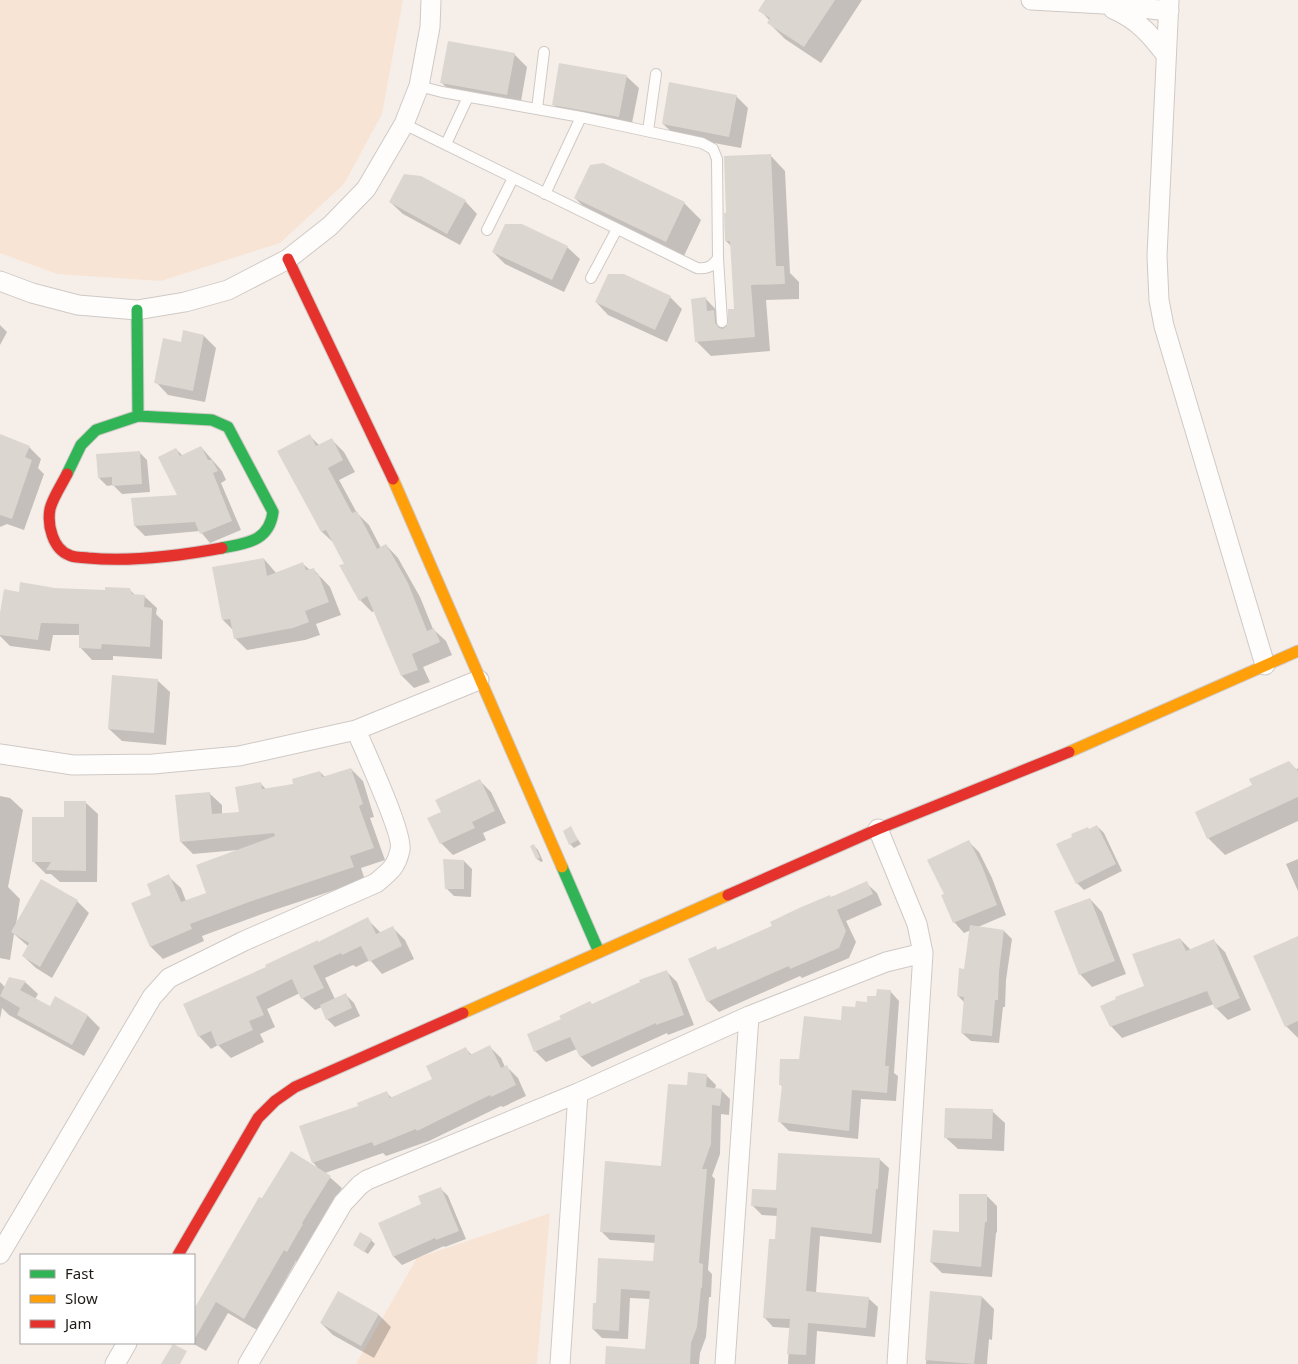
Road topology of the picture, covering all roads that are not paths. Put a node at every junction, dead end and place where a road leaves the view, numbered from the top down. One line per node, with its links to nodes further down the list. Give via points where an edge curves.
1 (430, 0): 8 (street, via 430,27)
2 (1031, 0): 3 (street)
3 (1104, 4): 4 (street); 6 (street, via 1127,14)
4 (1169, 6): 6 (street)
5 (544, 52): 10 (lane)
6 (1166, 55): 27 (street, via 1157,256 1159,300)
7 (656, 74): 13 (lane)
8 (419, 86): 9 (lane); 12 (street)
9 (468, 97): 10 (lane); 14 (lane)
10 (537, 109): 11 (lane)
11 (581, 117): 13 (lane); 16 (lane)
12 (404, 124): 14 (lane); 20 (street, via 366,189 330,226)
13 (648, 131): 19 (lane, via 702,143 713,149 718,159)
14 (446, 144): 15 (lane)
15 (513, 178): 16 (lane); 18 (lane)
16 (545, 194): 17 (lane)
17 (616, 229): 19 (lane, via 697,268 706,269); 21 (lane)
18 (487, 230)
19 (718, 258): 24 (lane)
20 (288, 259): 23 (street, via 228,290 185,302); 28 (street, via 388,467)
21 (591, 278)
22 (0, 281): 23 (street, via 32,294 78,305)
23 (136, 310): 25 (street)
24 (722, 322)
25 (138, 416): 25 (street, via 212,420 228,427 273,512 273,520 261,538 184,555 102,559 70,556 62,551 51,532 50,509 81,444 96,430)
26 (1298, 651): 27 (street)
27 (1265, 665): 31 (street, via 1074,750)
28 (479, 680): 29 (street); 32 (street)
29 (356, 730): 30 (street, via 239,756 153,764 73,765); 36 (street, via 394,821 401,848 394,868 376,883 244,941 169,978 160,986)
30 (0, 754)
31 (878, 829): 32 (street); 33 (street, via 917,924)
32 (599, 952): 37 (street, via 280,1096 258,1118)
33 (923, 953): 34 (street, via 886,962); 43 (street)
34 (748, 1016): 35 (street); 42 (street)
35 (578, 1093): 40 (street, via 367,1180 343,1203); 41 (street)
36 (0, 1254)
37 (179, 1254)
38 (126, 1344): 39 (street)
39 (115, 1364)
40 (248, 1364)
41 (560, 1364)
42 (725, 1364)
43 (897, 1364)

